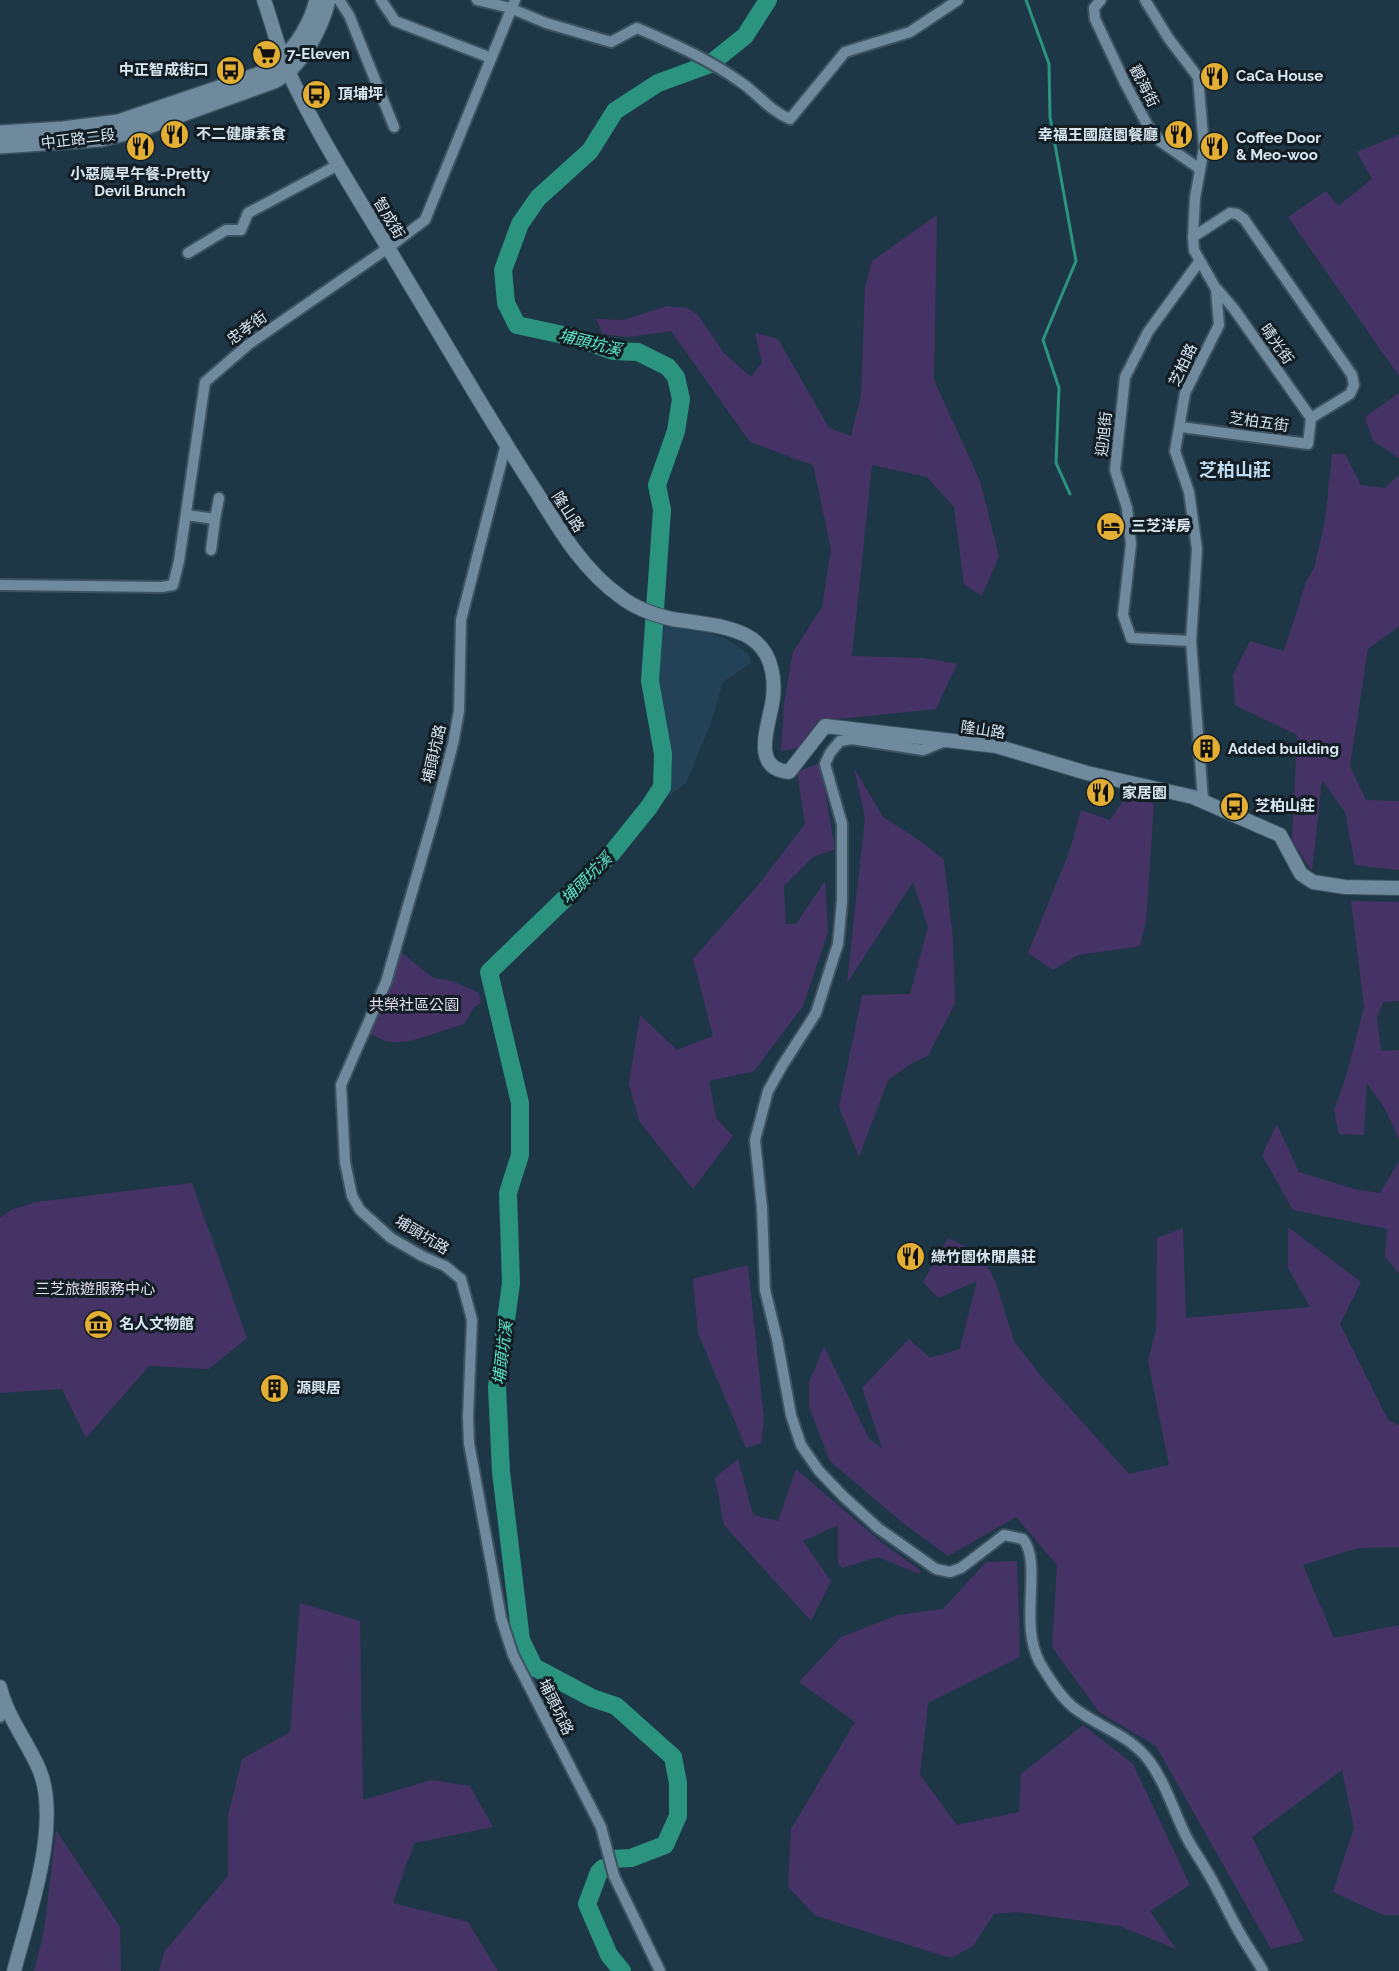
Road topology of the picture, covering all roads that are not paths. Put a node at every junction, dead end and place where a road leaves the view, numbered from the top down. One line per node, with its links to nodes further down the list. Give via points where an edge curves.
1 (264, 0): 12 (street, 智成街)
2 (317, 0): 12 (main road)
3 (328, 0): 12 (main road, via 318,30)
4 (339, 0): 13 (street, via 349,15)
5 (381, 0): 11 (street, via 395,21)
6 (477, 0): 10 (street)
7 (958, 0): 10 (street, via 910,32 845,52 790,119 765,104 739,80 637,28 611,42 546,23)
8 (1101, 0): 17 (street, 觀海街, via 1094,8 1095,19 1148,126 1161,142)
9 (1145, 0): 17 (street, 芝柏路, via 1198,77 1204,148)
10 (513, 4): 11 (street, 忠孝街)
11 (491, 58): 19 (street, 忠孝街, via 425,220)
12 (286, 65): 14 (main road, 中正路二段, via 126,120); 15 (main road, 中正路二段, via 274,81 138,130 101,139); 16 (street, 智成街)
13 (394, 127)
14 (0, 133)
15 (0, 146)
16 (338, 165): 19 (street, 智成街); 20 (street, via 248,213 241,230 226,230)
17 (1200, 169): 18 (street, 芝柏路)
18 (1192, 237): 21 (street, 芝柏路); 23 (street, via 1230,213 1244,219 1352,375 1354,385 1350,394)
19 (388, 248): 25 (street, 智成街); 27 (street, 忠孝街, via 249,344 205,382)
20 (188, 253)
21 (1199, 262): 22 (street, 芝柏路); 31 (street, 迎旭街, via 1148,332 1125,377 1115,470 1127,508 1131,544 1123,615 1131,638)
22 (1216, 289): 23 (street, 晴光街); 24 (street, 芝柏路, via 1219,325 1185,393)
23 (1311, 418): 24 (street, 芝柏五街, via 1308,444)
24 (1181, 427): 31 (street, 芝柏路, via 1176,450 1190,492 1197,549)
25 (506, 444): 32 (street, 隆山路, via 580,560 621,597 669,618 744,634 756,641 766,654 774,677 765,753 768,764 776,771 789,772 825,726); 39 (street, 埔頭坑路, via 461,620 459,711 448,764 386,982 341,1085 345,1162 352,1196 360,1210 391,1238 445,1266 461,1280 472,1320 469,1443 501,1618 513,1655 601,1827 614,1876)
26 (219, 498): 28 (street)
27 (186, 515): 28 (street); 30 (street, 忠孝街, via 173,585)
28 (215, 519): 29 (street)
29 (211, 550)
30 (0, 585)
31 (1191, 641): 33 (street, 芝柏路)
32 (945, 741): 33 (street, 隆山路, via 996,746 1087,773); 40 (street, via 923,750 840,741 825,764 842,824 838,944 816,1013 768,1091 754,1140 762,1208 765,1290 791,1415 801,1445 819,1471 878,1528 936,1569 950,1572 961,1568 1004,1535 1023,1539 1030,1558 1029,1626 1039,1661 1073,1706 1131,1743 1151,1764 1186,1837)
33 (1203, 800): 34 (street, 隆山路, via 1280,835 1301,874 1313,882)
34 (1399, 888)
35 (0, 1687): 36 (street)
36 (6, 1702): 37 (street); 38 (street, via 40,1771 46,1805 38,1881)
37 (0, 1717)
38 (14, 1971)
39 (660, 1971)
40 (1263, 1971)

